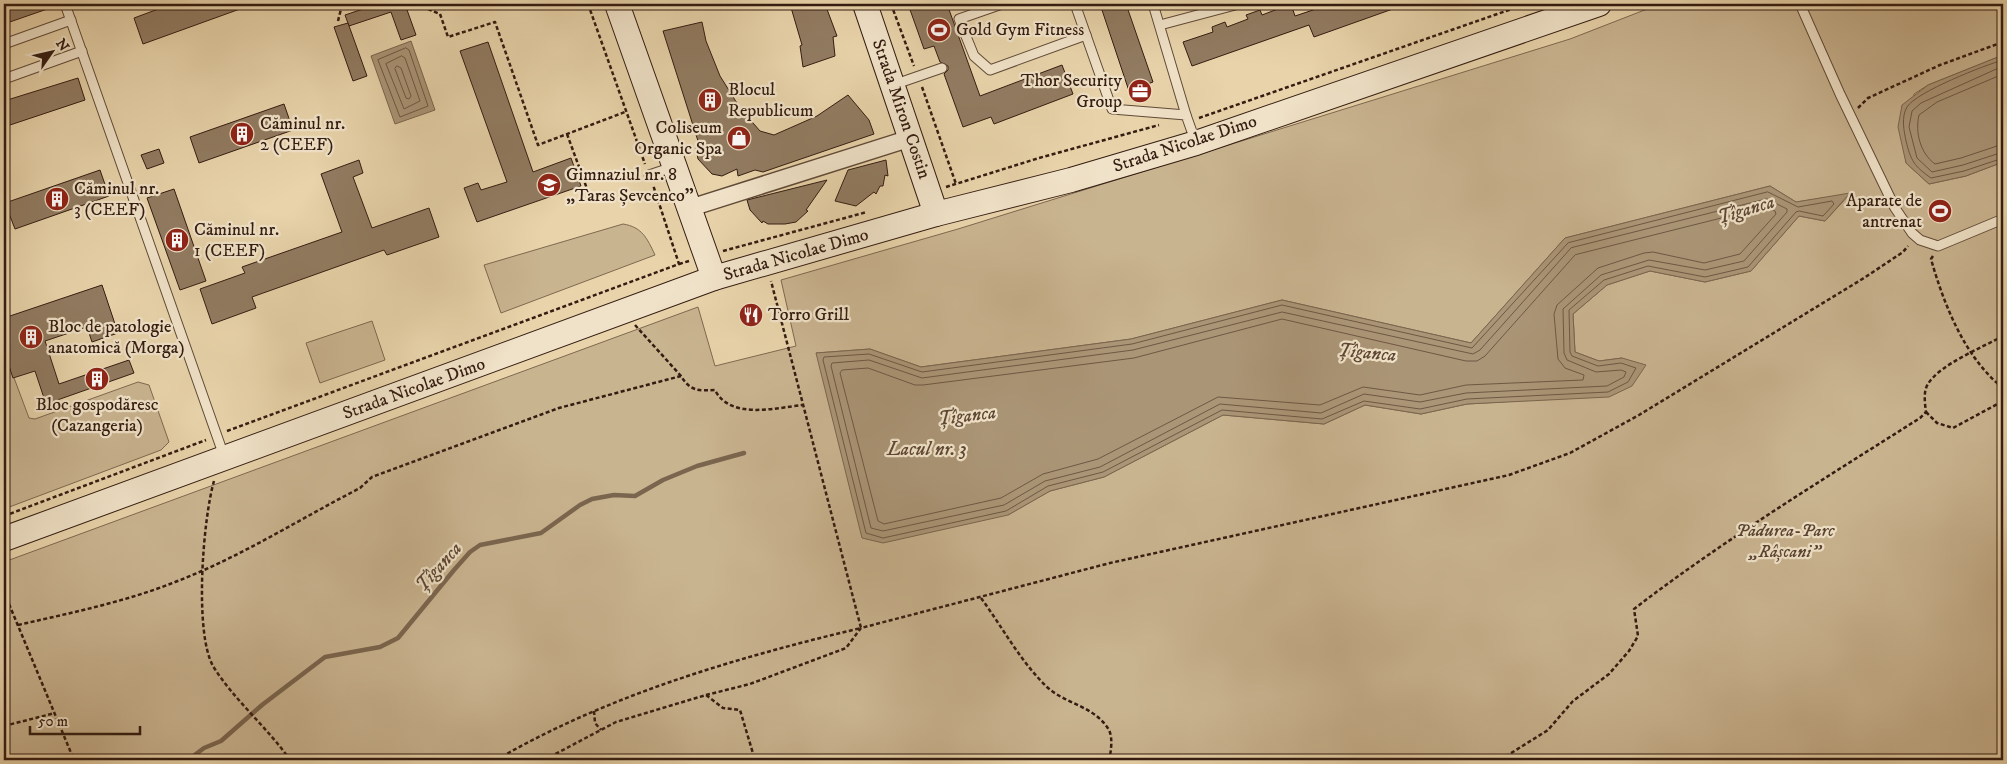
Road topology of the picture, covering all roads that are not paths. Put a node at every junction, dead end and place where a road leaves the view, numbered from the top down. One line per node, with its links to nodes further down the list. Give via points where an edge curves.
1 (65, 4): 10 (lane)
2 (617, 4): 20 (main road)
3 (864, 4): 17 (main road, Strada Miron Costin)
4 (1002, 4): 12 (lane, via 959,19 970,58 990,70)
5 (1075, 4): 12 (lane)
6 (1154, 4): 11 (lane)
7 (1239, 4): 11 (lane)
8 (1598, 4): 18 (main road, Strada Nicolae Dimo)
9 (1800, 4): 24 (lane, via 1895,208 1916,237 1938,246)
10 (71, 20): 13 (lane); 14 (lane)
11 (1160, 25): 18 (lane)
12 (1086, 35): 18 (lane, via 1112,109)
13 (4, 44)
14 (82, 51): 16 (lane); 26 (lane, via 217,435)
15 (942, 68): 17 (lane)
16 (4, 79)
17 (893, 85): 19 (main road, Strada Miron Costin)
18 (1190, 127): 22 (main road, Strada Nicolae Dimo, via 1071,180)
19 (911, 138): 22 (main road, Strada Miron Costin); 23 (street)
20 (676, 166): 21 (lane); 23 (main road)
21 (649, 175)
22 (933, 204): 25 (main road, Strada Nicolae Dimo)
23 (690, 208): 25 (main road)
24 (2003, 219)
25 (714, 278): 26 (main road, Strada Nicolae Dimo)
26 (220, 465): 27 (main road, Strada Nicolae Dimo)
27 (4, 538)

